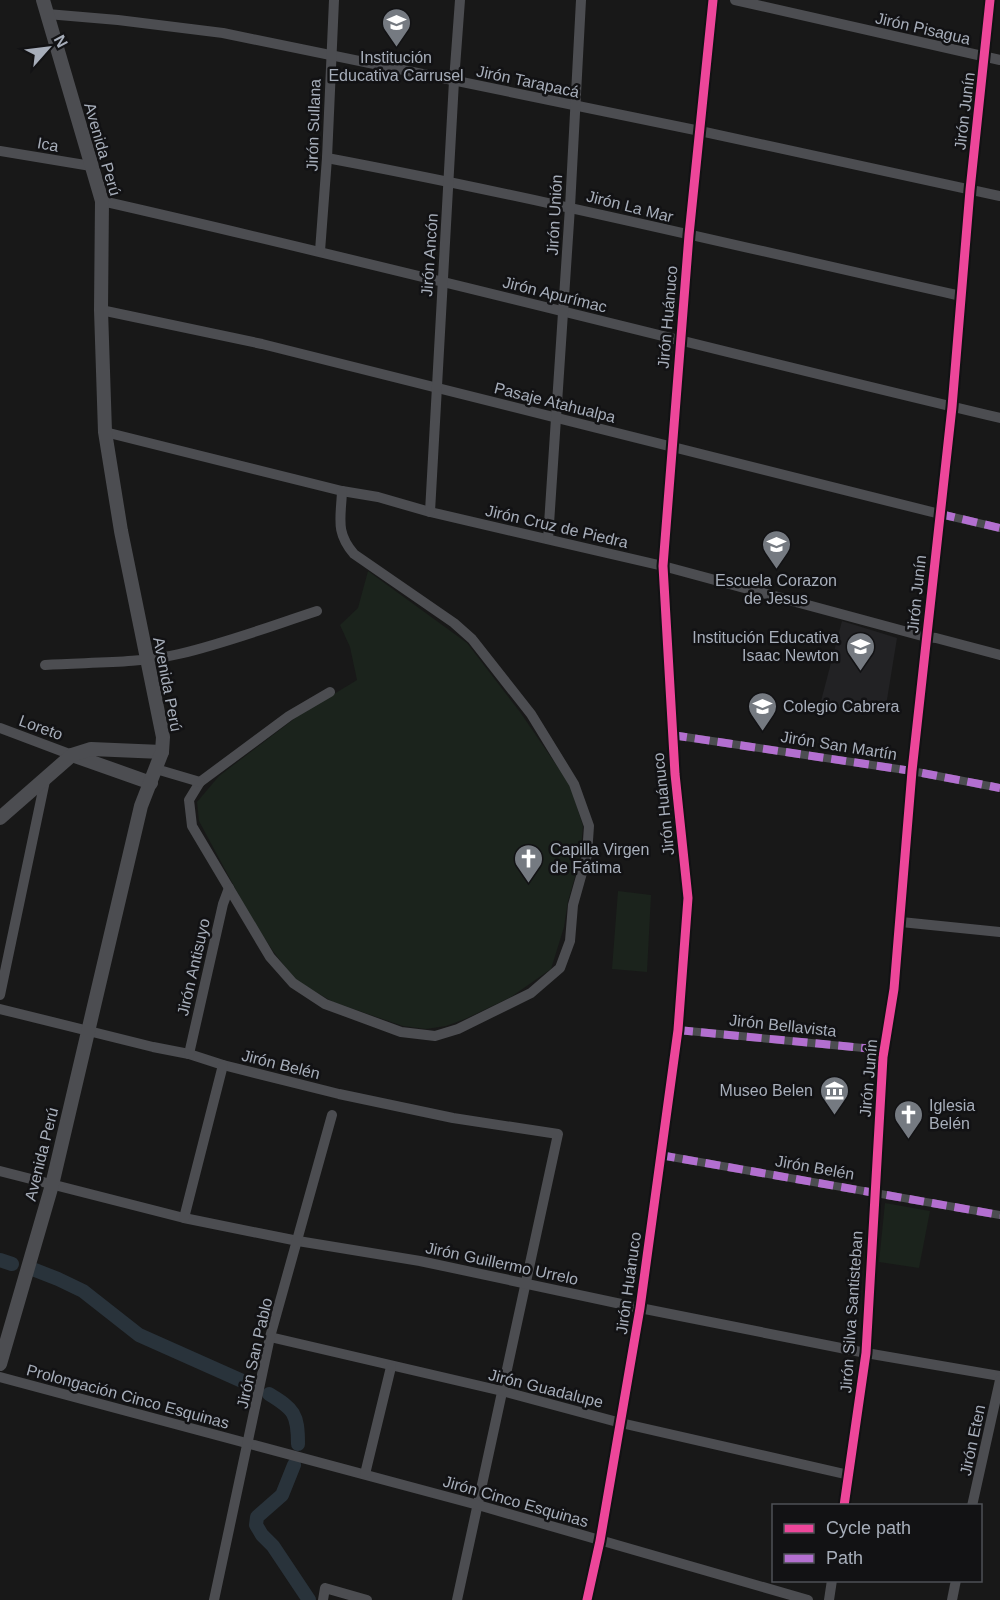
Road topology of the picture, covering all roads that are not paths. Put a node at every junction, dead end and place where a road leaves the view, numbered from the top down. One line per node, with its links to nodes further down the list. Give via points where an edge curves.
1 (43, 0): 8 (street, Avenida Perú)
2 (334, 0): 9 (street, Jirón Sullana)
3 (460, 0): 12 (street, Jirón Ancón)
4 (581, 0): 13 (street, Jirón Unión)
5 (713, 0): 14 (street, Jirón Huánuco)
6 (735, 0): 10 (street, Jirón Pisagua)
7 (990, 0): 10 (street, Jirón Junín)
8 (46, 14): 9 (street, Jirón Tarapacá, via 223,33); 17 (street, Avenida Perú)
9 (330, 55): 12 (street, Jirón Tarapacá); 16 (street, Jirón Sullana)
10 (986, 57): 11 (street, Jirón Pisagua); 19 (street, Jirón Junín)
11 (1000, 60)
12 (454, 81): 13 (street, Jirón Tarapacá); 18 (street, Jirón Ancón)
13 (574, 107): 14 (street, Jirón Tarapacá); 22 (street, Jirón Unión)
14 (700, 131): 19 (street, Jirón Tarapacá); 23 (street, Jirón Huánuco)
15 (0, 151): 17 (street, Ica)
16 (327, 158): 18 (street, Jirón La Mar); 24 (street, Jirón Sullana)
17 (91, 166): 21 (street, Avenida Perú)
18 (450, 181): 22 (street, Jirón La Mar); 25 (street, Jirón Ancón)
19 (970, 190): 20 (street, Jirón Tarapacá); 26 (street, Jirón Junín)
20 (1000, 196)
21 (102, 201): 24 (street, Jirón Apurímac); 27 (street, Avenida Perú)
22 (570, 207): 23 (street, Jirón La Mar); 28 (street, Jirón Unión)
23 (689, 236): 26 (street, Jirón La Mar); 29 (street, Jirón Huánuco)
24 (320, 251): 25 (street, Jirón Apurímac)
25 (442, 281): 28 (street, Jirón Apurímac); 30 (street, Jirón Ancón)
26 (961, 296): 31 (street, Jirón Junín)
27 (101, 310): 30 (street, Pasaje Atahualpa, via 262,344); 34 (street, Avenida Perú)
28 (563, 313): 29 (street, Jirón Apurímac); 32 (street, Jirón Unión)
29 (681, 341): 31 (street, Jirón Apurímac); 35 (street, Jirón Huánuco)
30 (437, 389): 32 (street, Pasaje Atahualpa); 37 (street, Jirón Ancón)
31 (952, 407): 33 (street, Jirón Apurímac); 38 (street, Jirón Junín)
32 (556, 418): 35 (street, Pasaje Atahualpa); 40 (street, Jirón Unión)
33 (1000, 418)
34 (105, 432): 36 (street, Jirón Cruz de Piedra); 45 (street, Avenida Perú)
35 (671, 446): 38 (street, Pasaje Atahualpa); 41 (street, Jirón Huánuco)
36 (342, 490): 37 (street, Jirón Cruz de Piedra); 59 (street, via 340,532 345,545 472,639 531,714 574,784 589,826 587,855 573,905 570,942 560,968 531,993 458,1029 435,1036 401,1032 325,1004 293,983 270,957)
37 (430, 512): 40 (street, Jirón Cruz de Piedra)
38 (940, 514): 39 (street, Pasaje Atahualpa); 43 (street, Jirón Junín)
39 (1000, 528)
40 (548, 539): 41 (street, Jirón Cruz de Piedra)
41 (663, 566): 43 (street, Jirón Cruz de Piedra); 49 (street, Jirón Huánuco)
42 (317, 611): 45 (street, via 207,646)
43 (926, 637): 44 (street, Jirón Cruz de Piedra); 53 (street, Jirón Junín)
44 (1000, 655)
45 (147, 658): 46 (street); 50 (street, Avenida Perú, via 163,737)
46 (45, 665)
47 (330, 692): 55 (street, via 289,716)
48 (0, 728): 51 (street, Loreto)
49 (672, 735): 53 (street, Jirón San Martín); 64 (street, Jirón Huánuco, via 688,898)
50 (162, 752): 51 (street, via 91,749); 52 (street, Avenida Perú)
51 (72, 754): 54 (street); 56 (street)
52 (156, 769): 55 (street); 56 (street, Avenida Perú)
53 (912, 771): 57 (street, Jirón San Martín); 60 (street, Jirón Junín)
54 (46, 776): 58 (street); 62 (street)
55 (200, 782): 59 (street, via 189,800 192,826)
56 (151, 783): 65 (street, Avenida Perú, via 141,806)
57 (1000, 788)
58 (0, 818)
59 (229, 888): 67 (street, Jirón Antisuyo)
60 (901, 922): 61 (street); 66 (street, Jirón Junín)
61 (1000, 932)
62 (0, 995)
63 (0, 1009): 65 (street, Jirón Belén)
64 (678, 1030): 66 (street, Jirón Bellavista); 70 (street, Jirón Huánuco)
65 (87, 1031): 67 (street, Jirón Belén); 72 (street, Avenida Perú)
66 (884, 1050): 73 (street, Jirón Junín)
67 (189, 1054): 68 (street, Jirón Belén)
68 (223, 1065): 75 (street); 77 (street, Jirón Belén, via 453,1118 558,1134)
69 (332, 1115): 76 (street, Jirón San Pablo)
70 (660, 1155): 73 (street, Jirón Belén); 78 (street, Jirón Huánuco)
71 (0, 1171): 72 (street, Jirón Guillermo Urrelo)
72 (52, 1185): 75 (street, Jirón Guillermo Urrelo); 81 (street, Avenida Perú)
73 (874, 1192): 74 (street, Jirón Belén); 80 (street, Jirón Silva Santisteban)
74 (1000, 1215)
75 (184, 1218): 76 (street, Jirón Guillermo Urrelo)
76 (298, 1241): 77 (street, Jirón Guillermo Urrelo); 79 (street, Jirón San Pablo)
77 (525, 1283): 78 (street, Jirón Guillermo Urrelo); 86 (street)
78 (640, 1308): 80 (street, Jirón Guillermo Urrelo); 87 (street, Jirón Huánuco)
79 (270, 1337): 82 (street, Jirón Guadalupe); 88 (street, Jirón San Pablo)
80 (866, 1353): 83 (street, Jirón Guillermo Urrelo); 90 (street, Jirón Silva Santisteban)
81 (0, 1364)
82 (391, 1367): 86 (street, Jirón Guadalupe); 89 (street)
83 (1000, 1376)
84 (0, 1377): 88 (street, Prolongación Cinco Esquinas)
85 (1000, 1380): 92 (street, Jirón Eten)
86 (502, 1391): 87 (street, Jirón Guadalupe); 93 (street)
87 (621, 1423): 90 (street, Jirón Guadalupe); 94 (street, Jirón Huánuco)
88 (248, 1444): 89 (street, Jirón Cinco Esquinas); 97 (street, Jirón San Pablo)
89 (365, 1474): 93 (street, Jirón Cinco Esquinas)
90 (849, 1475): 91 (street, Jirón Silva Santisteban)
91 (844, 1504)
92 (972, 1504)
93 (478, 1505): 94 (street, Jirón Cinco Esquinas); 100 (street)
94 (600, 1541): 101 (street, Jirón Huánuco); 102 (street, Jirón Cinco Esquinas)
95 (832, 1582): 103 (street)
96 (956, 1582): 104 (street)
97 (214, 1600)
98 (323, 1600): 99 (street, via 325,1588)
99 (367, 1600)
100 (457, 1600)
101 (587, 1600)
102 (808, 1600)
103 (829, 1600)
104 (952, 1600)

